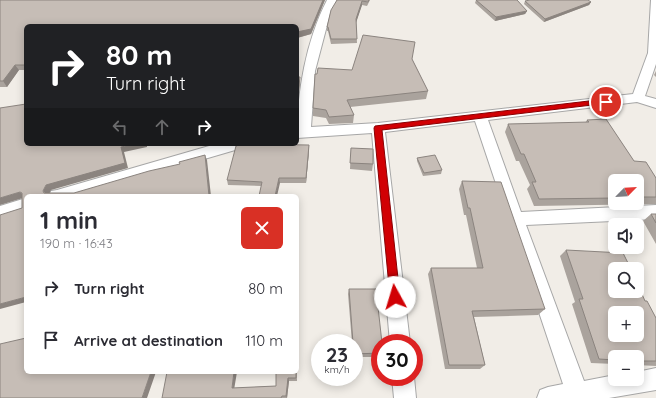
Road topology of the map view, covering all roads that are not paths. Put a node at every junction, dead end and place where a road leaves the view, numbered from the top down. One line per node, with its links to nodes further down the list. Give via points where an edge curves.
1 (332, 0): 8 (street, via 325,14 309,71)
2 (656, 0): 3 (street)
3 (655, 53): 4 (street)
4 (638, 98): 5 (street); 6 (street)
5 (656, 104)
6 (480, 116): 7 (street); 15 (street)
7 (378, 128): 8 (street); 16 (street)
8 (301, 133)
9 (218, 146): 10 (street)
10 (199, 148): 11 (street)
11 (64, 194)
12 (24, 207): 14 (street)
13 (656, 212): 15 (street)
14 (0, 213)
15 (515, 219): 19 (street)
16 (399, 334)
17 (656, 380): 19 (street)
18 (404, 386): 20 (street)
19 (578, 395): 21 (street)
20 (405, 398)
21 (548, 398)

